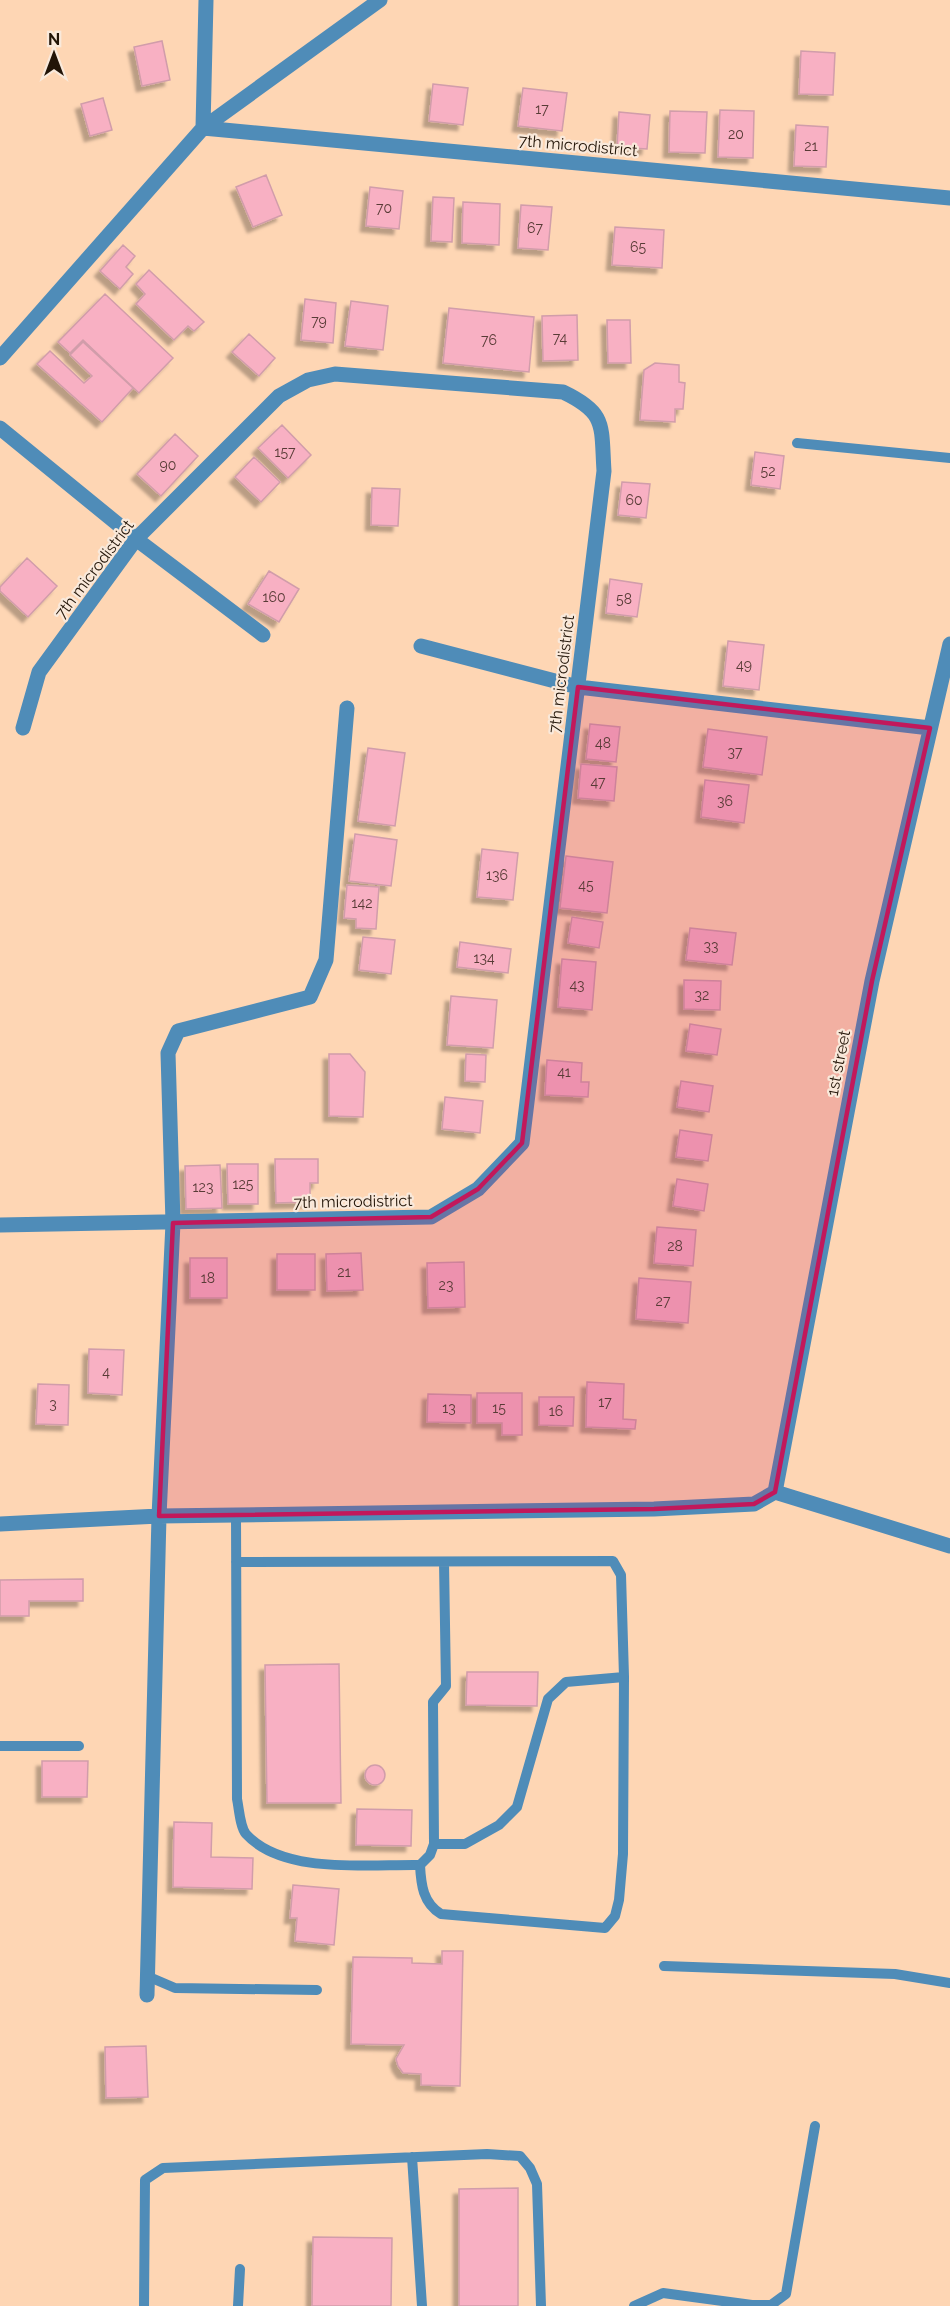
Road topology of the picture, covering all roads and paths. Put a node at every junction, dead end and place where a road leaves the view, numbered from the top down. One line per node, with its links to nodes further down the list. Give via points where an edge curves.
1 (206, 0): 3 (street)
2 (380, 0): 3 (street)
3 (203, 128): 4 (street, 7th microdistrict); 5 (street)
4 (950, 198)
5 (0, 358)
6 (0, 428): 9 (street)
7 (797, 443): 8 (lane)
8 (950, 458)
9 (136, 539): 10 (street); 13 (street, 7th microdistrict, via 279,396 308,380 335,374 563,392 588,404 601,425 604,471); 15 (street, 7th microdistrict, via 39,672)
10 (263, 635)
11 (950, 644): 16 (street, 1st street)
12 (421, 646): 13 (street)
13 (578, 687): 16 (street); 17 (street, 7th microdistrict, via 522,1143 478,1189 431,1217)
14 (347, 708): 17 (street, via 326,960 310,997 178,1031 168,1053)
15 (23, 728)
16 (930, 728): 19 (street, 1st street, via 872,981)
17 (173, 1223): 18 (street, 7th microdistrict); 21 (street)
18 (0, 1225)
19 (775, 1492): 20 (street, via 754,1504 654,1509); 23 (street)
20 (236, 1515): 21 (street); 24 (lane)
21 (159, 1516): 22 (street); 32 (street)
22 (0, 1524)
23 (950, 1546)
24 (236, 1562): 25 (lane); 30 (lane, via 237,1799 244,1833 287,1860)
25 (444, 1562): 26 (lane, via 613,1561 621,1575); 29 (lane, via 446,1686 434,1702)
26 (624, 1677): 29 (lane, via 566,1682 548,1699 517,1807 499,1825 465,1844); 30 (lane, via 622,1866 615,1916 605,1929 441,1914 429,1906)
27 (0, 1746): 28 (lane)
28 (78, 1746)
29 (434, 1844): 30 (lane)
30 (420, 1865)
31 (664, 1966): 33 (lane, via 895,1974)
32 (147, 1976): 34 (lane, via 176,1988); 35 (street)
33 (950, 1983)
34 (317, 1990)
35 (147, 1995)
36 (815, 2127): 43 (lane, via 786,2294 771,2305 752,2305 663,2293)
37 (412, 2157): 39 (lane, via 163,2168 152,2174 145,2180); 41 (lane); 42 (lane, via 520,2156 537,2184)
38 (240, 2269): 40 (lane)
39 (144, 2306)
40 (238, 2306)
41 (422, 2306)
42 (541, 2306)
43 (634, 2306)

